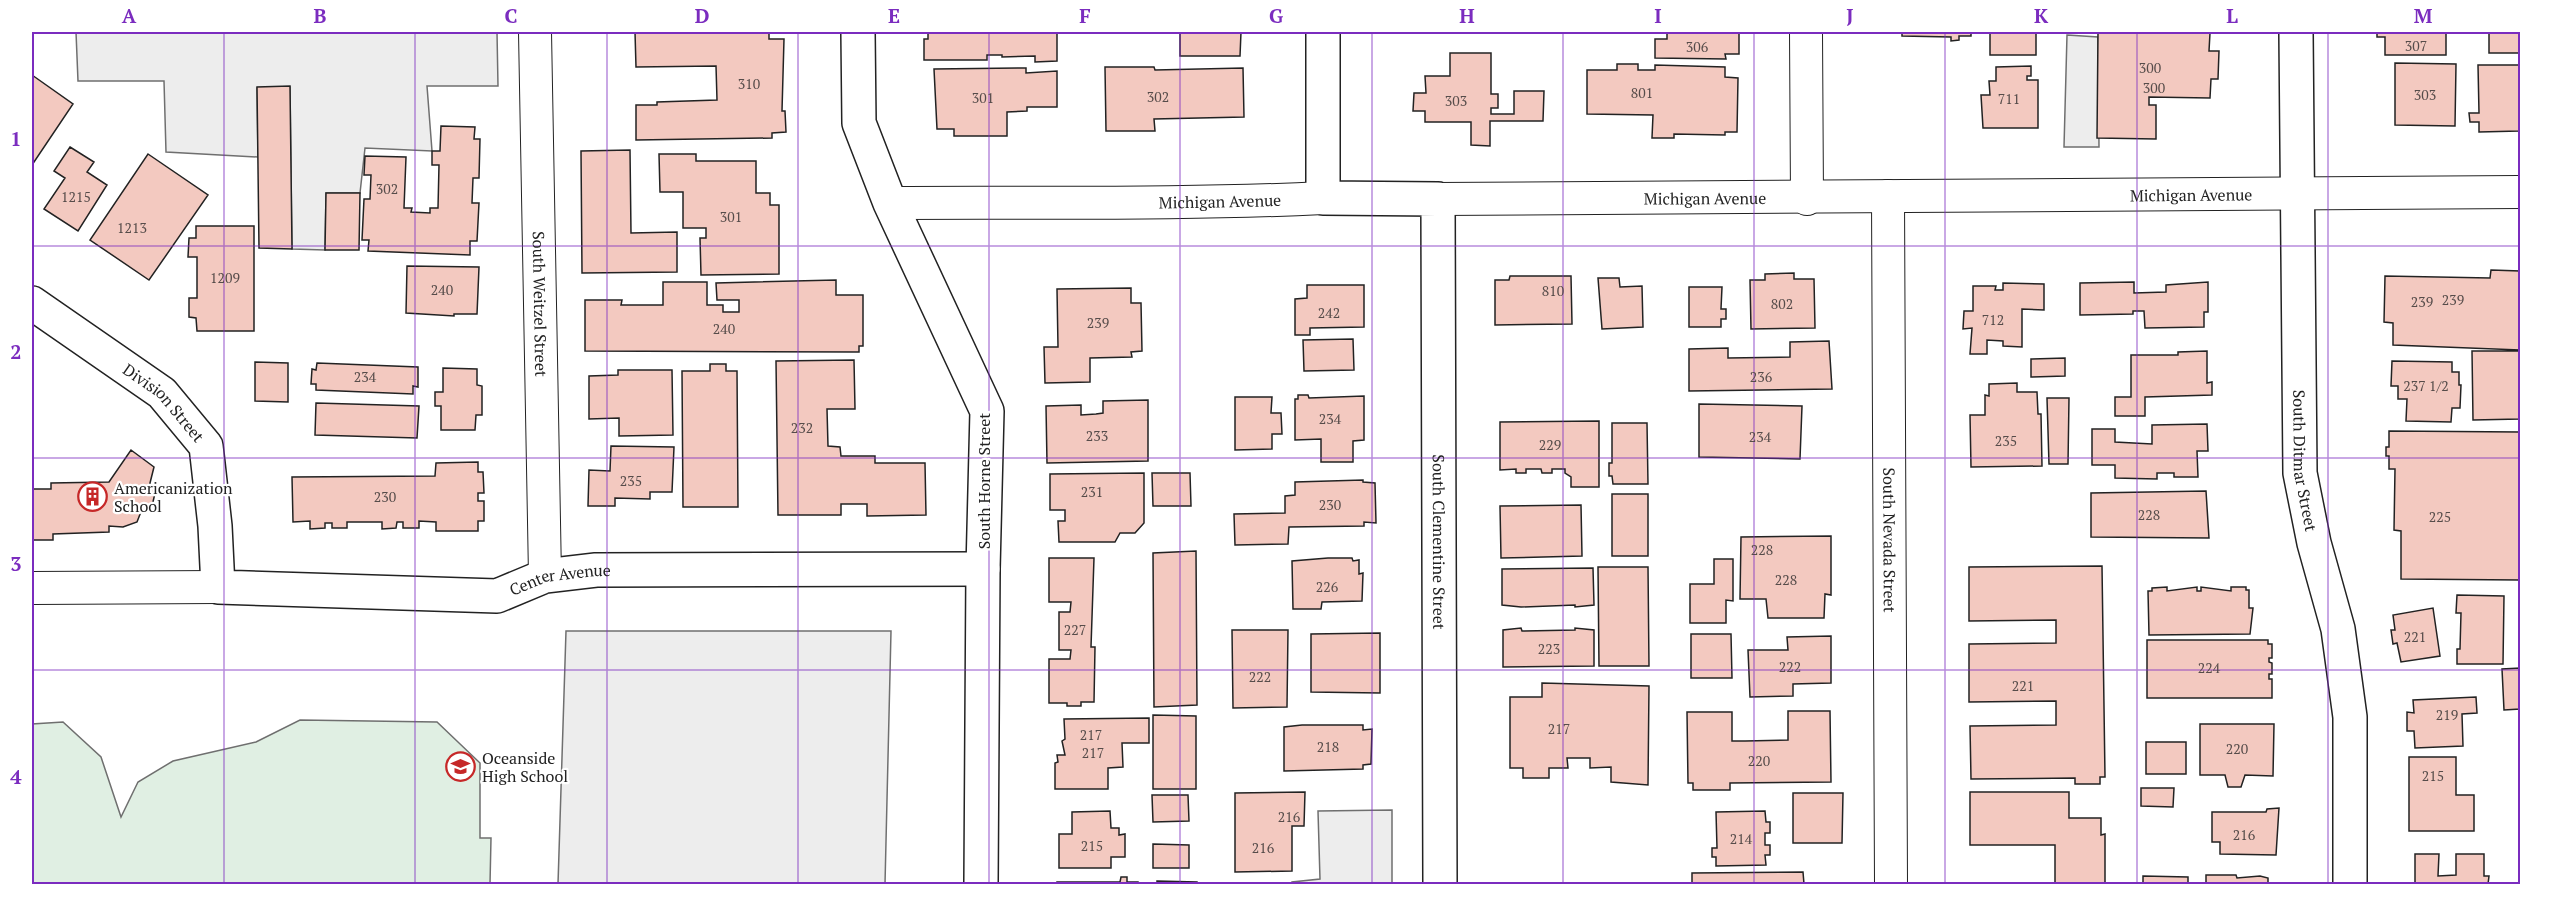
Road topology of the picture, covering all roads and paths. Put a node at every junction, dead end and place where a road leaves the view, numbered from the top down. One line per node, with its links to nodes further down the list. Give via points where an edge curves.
1 (535, 32): 15 (street, South Weitzel Street)
2 (858, 32): 12 (street, South Horne Street, via 859,123)
3 (1323, 32): 9 (street)
4 (1806, 32): 11 (street)
5 (2296, 32): 7 (street, South Ditmar Street)
6 (2520, 192): 7 (street, Michigan Avenue)
7 (2297, 194): 8 (street, Michigan Avenue); 21 (street, South Ditmar Street, via 2300,473 2338,629 2350,717)
8 (1888, 196): 11 (street, Michigan Avenue); 20 (street, South Nevada Street)
9 (1323, 198): 10 (street, Michigan Avenue); 12 (street, Michigan Avenue, via 1209,203)
10 (1438, 199): 11 (street, Michigan Avenue); 19 (street, South Clementine Street)
11 (1807, 199)
12 (890, 203): 14 (street, South Horne Street, via 987,411)
13 (32, 303): 16 (street, Division Street, via 162,393 206,446)
14 (983, 569): 15 (street, Center Avenue, via 596,570); 18 (street, South Horne Street)
15 (545, 576): 16 (street, Center Avenue, via 497,596)
16 (218, 587): 17 (street, Center Avenue)
17 (32, 588)
18 (981, 885)
19 (1440, 885)
20 (1890, 885)
21 (2350, 885)

